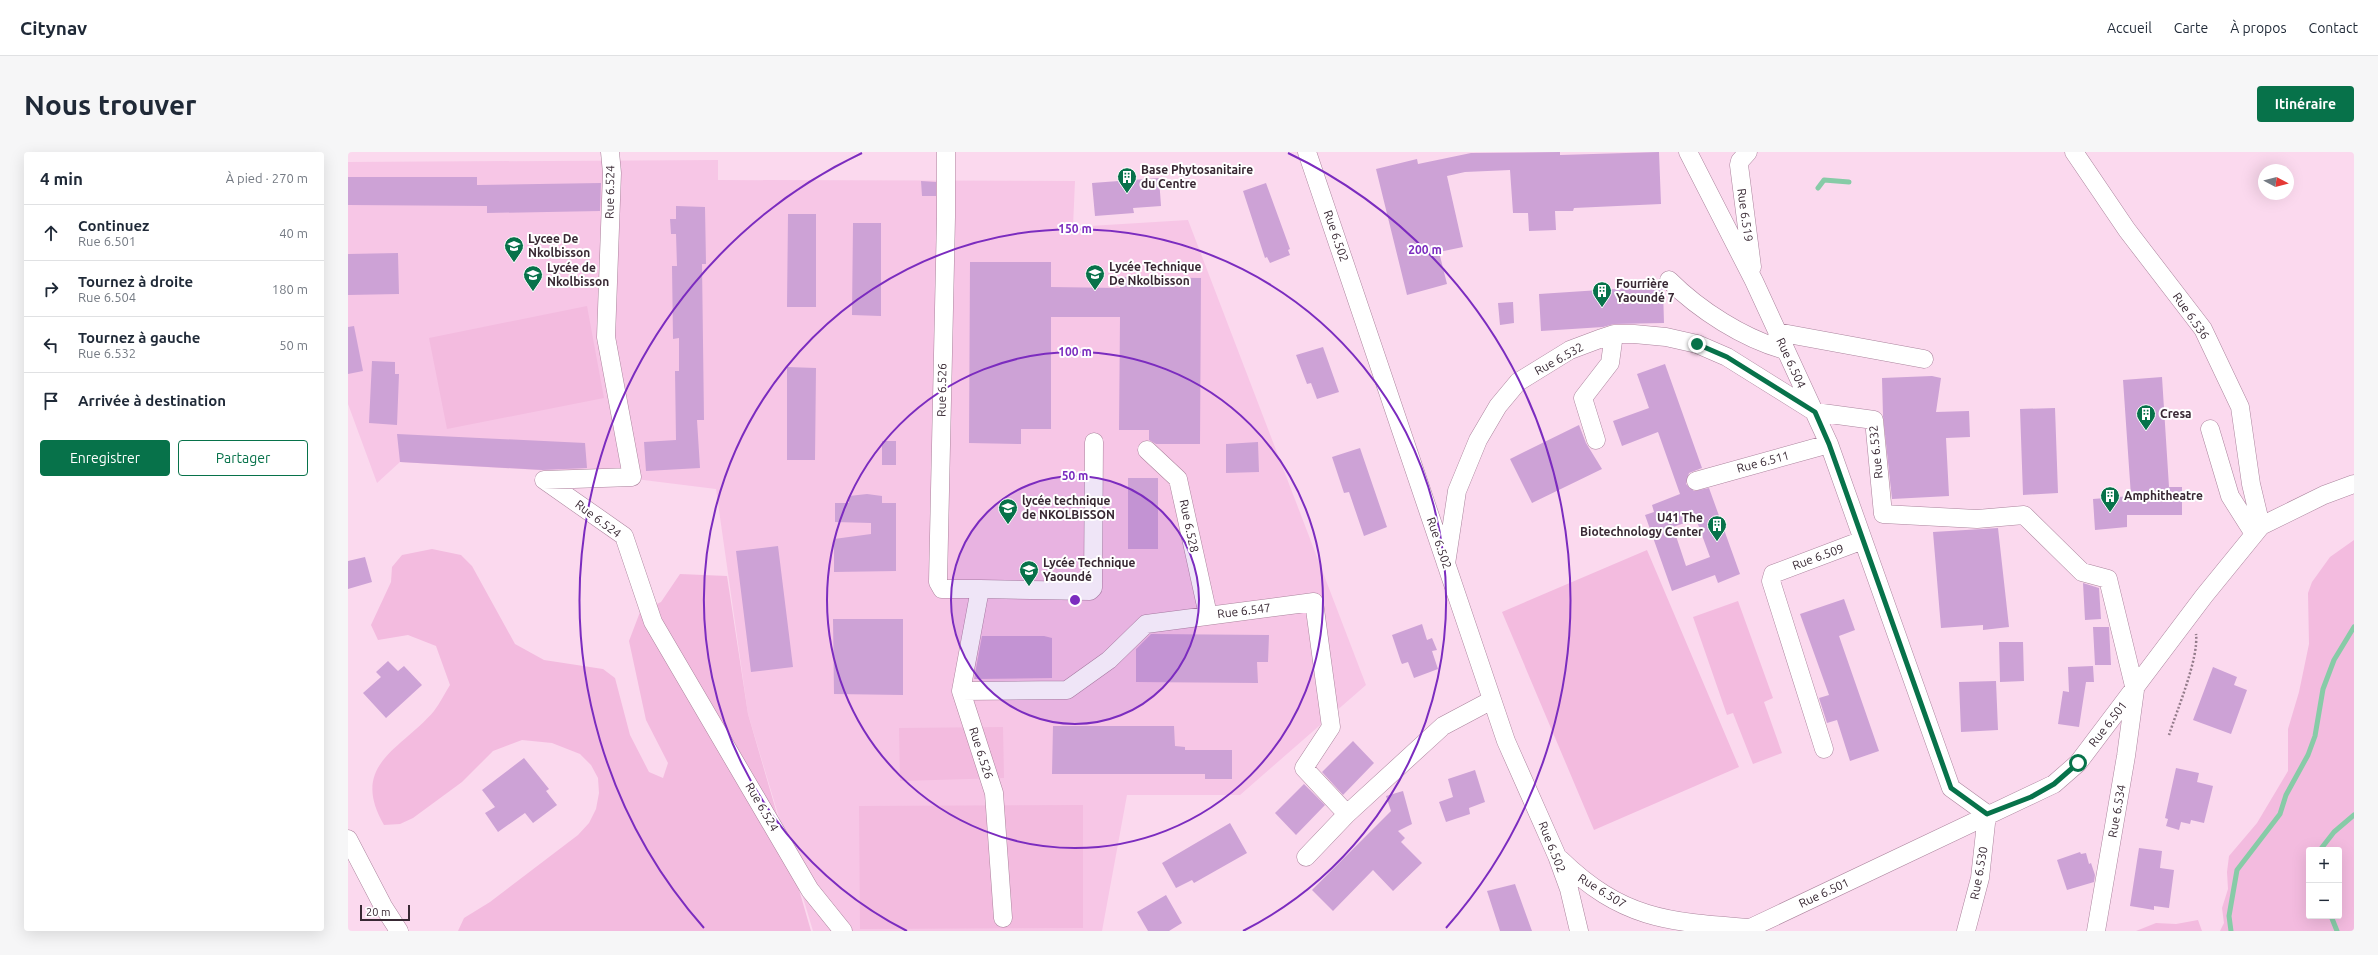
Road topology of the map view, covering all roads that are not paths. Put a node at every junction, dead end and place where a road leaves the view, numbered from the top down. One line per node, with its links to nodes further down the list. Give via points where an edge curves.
1 (610, 152): 38 (street, Rue 6.524, via 612,173 606,338 632,477 544,480 624,536 653,622 810,890)
2 (946, 152): 24 (street, Rue 6.526, via 938,582 942,589)
3 (1307, 152): 23 (street, Rue 6.502)
4 (1748, 152): 8 (street, Rue 6.519, via 1739,165)
5 (2074, 152): 21 (street, Rue 6.536, via 2127,230 2203,329 2240,407)
6 (1687, 153): 8 (street, Rue 6.504)
7 (1669, 280): 11 (street, via 1729,325 1765,345)
8 (1754, 281): 9 (street, Rue 6.504)
9 (1777, 332): 11 (street, Rue 6.504); 12 (street)
10 (1614, 334): 13 (street, Rue 6.532, via 1666,337 1697,344 1727,357); 15 (street, via 1610,363 1583,398); 23 (street, Rue 6.532, via 1564,354 1518,382 1498,406 1478,440 1457,491)
11 (1785, 350): 13 (street, Rue 6.504)
12 (1924, 359)
13 (1815, 412): 17 (street, Rue 6.504); 26 (street, Rue 6.532, via 1874,420 1883,514 1977,519 2024,515 2082,572 2108,579)
14 (2210, 429): 21 (street, via 2230,496)
15 (1596, 440)
16 (1094, 442): 24 (street, Rue 6.526, via 1094,584 1090,591)
17 (1829, 444): 19 (street, Rue 6.511); 22 (street, Rue 6.504)
18 (1147, 450): 25 (street, Rue 6.528, via 1178,479)
19 (1696, 481)
20 (2354, 484): 21 (street, Rue 6.501, via 2324,495)
21 (2258, 530): 26 (street, Rue 6.501, via 2190,615)
22 (1863, 540): 29 (street, Rue 6.509, via 1773,574 1771,585); 31 (street, Rue 6.504, via 1951,788)
23 (1446, 564): 28 (street, Rue 6.502)
24 (980, 589): 27 (street, Rue 6.526)
25 (1208, 615): 27 (street, Rue 6.547, via 1146,624 1109,660 1067,690); 30 (street, Rue 6.547, via 1314,602 1330,727 1304,768)
26 (2135, 690): 31 (street, Rue 6.501, via 2078,763 2054,784 2031,797); 41 (street, Rue 6.534)
27 (960, 691): 35 (street, Rue 6.526, via 994,793)
28 (1492, 700): 30 (street, via 1443,726); 33 (street, Rue 6.502, via 1506,741)
29 (1824, 749)
30 (1348, 814): 34 (street)
31 (1987, 814): 36 (street, Rue 6.501); 40 (street, Rue 6.530, via 1980,878)
32 (348, 839): 37 (street)
33 (1557, 856): 36 (street, Rue 6.507, via 1575,874 1616,902 1640,913); 39 (street, Rue 6.502, via 1569,889)
34 (1306, 857)
35 (1003, 918)
36 (1746, 930)
37 (399, 931)
38 (843, 931)
39 (1579, 931)
40 (1966, 931)
41 (2096, 931)

